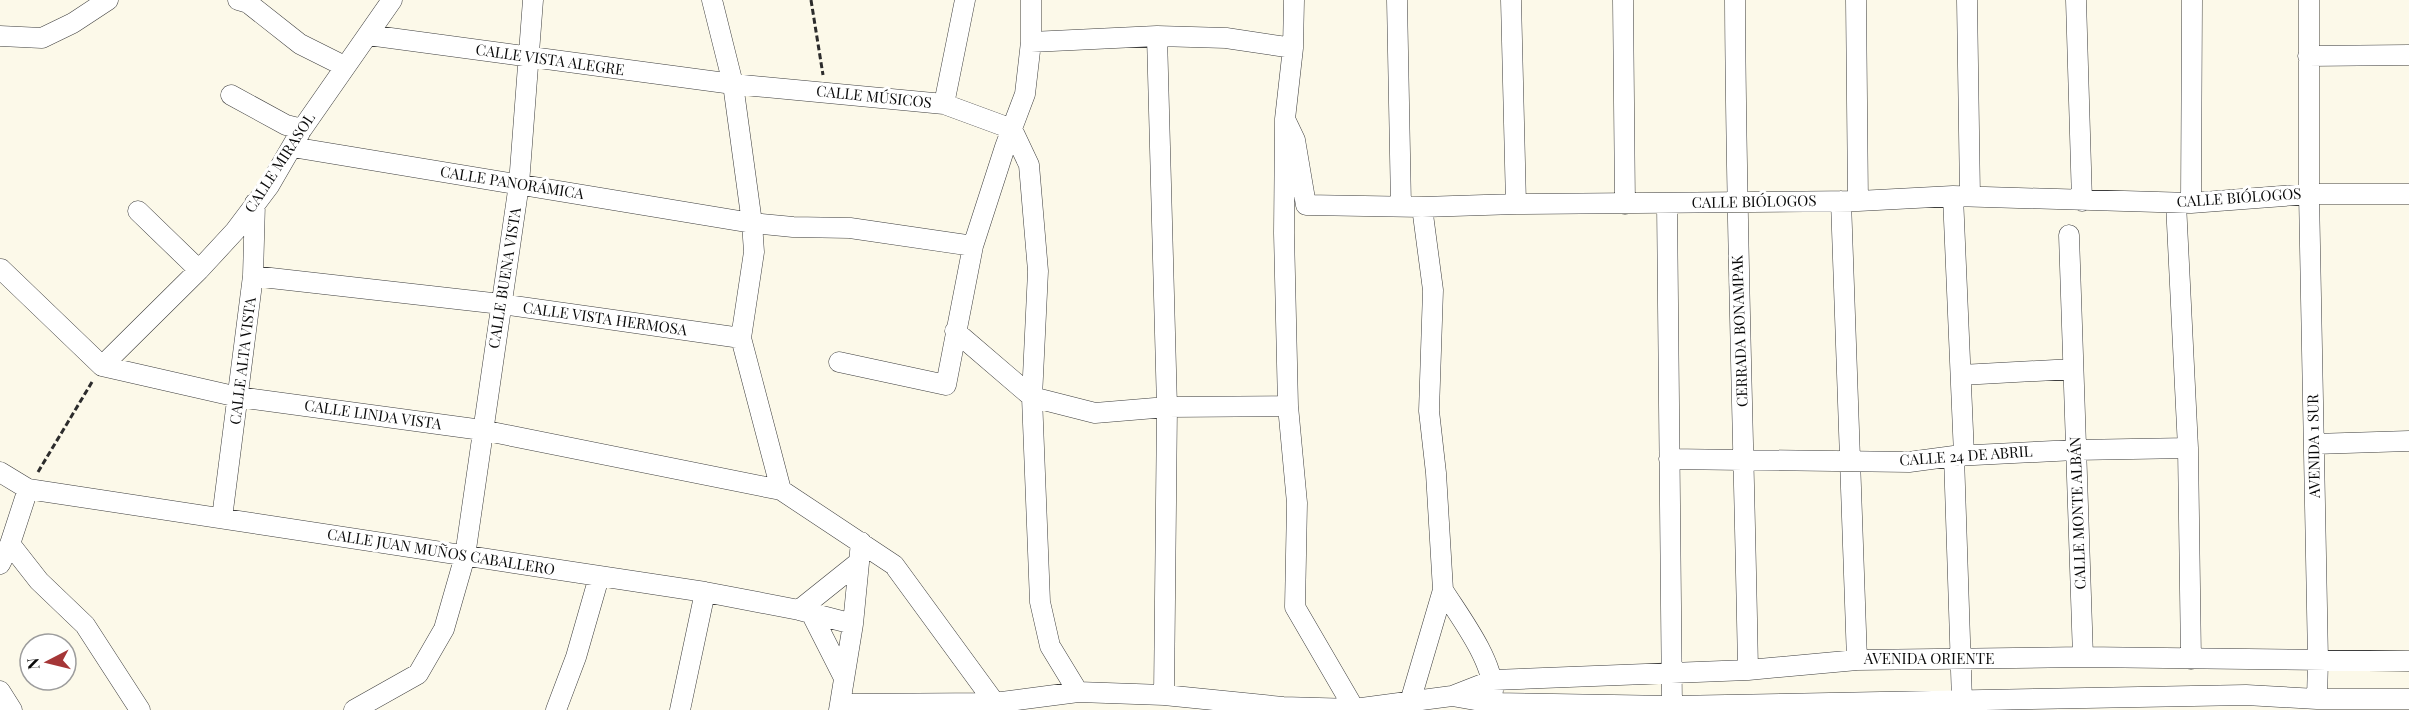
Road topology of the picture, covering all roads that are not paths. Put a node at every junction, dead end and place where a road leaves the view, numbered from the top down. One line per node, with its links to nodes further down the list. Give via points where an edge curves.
1 (108, 0): 19 (street, via 42,38)
2 (392, 0): 18 (street, CALLE MIRASOL)
3 (533, 0): 25 (street, CALLE BUENA VISTA)
4 (712, 0): 27 (street)
5 (965, 0): 29 (street)
6 (1031, 0): 21 (street)
7 (1294, 0): 22 (street, CALLE BIÓLOGOS)
8 (1397, 0): 46 (street)
9 (1511, 0): 44 (street)
10 (1623, 0): 45 (street)
11 (1735, 0): 38 (street, CERRADA BONAMPAK)
12 (1856, 0): 39 (street)
13 (1966, 0): 37 (street)
14 (2076, 0): 40 (street)
15 (2193, 0): 43 (street)
16 (2309, 0): 24 (street, AVENIDA 1 SUR)
17 (245, 1): 26 (street, via 300,44)
18 (368, 35): 25 (street, CALLE VISTA ALEGRE); 26 (street, CALLE MIRASOL)
19 (0, 36)
20 (1157, 36): 21 (street); 22 (street, via 1226,38); 65 (street)
21 (1031, 42): 32 (street, via 1024,94)
22 (1293, 48): 30 (street, CALLE BIÓLOGOS)
23 (2409, 55): 24 (street)
24 (2308, 56): 35 (street, AVENIDA 1 SUR)
25 (528, 57): 27 (street, CALLE VISTA ALEGRE); 34 (street, CALLE BUENA VISTA)
26 (344, 66): 31 (street, CALLE MIRASOL)
27 (733, 84): 29 (street, CALLE MÚSICOS); 49 (street)
28 (231, 94): 31 (street, via 286,125)
29 (944, 104): 32 (street, CALLE MÚSICOS)
30 (1285, 119): 46 (street, CALLE BIÓLOGOS, via 1295,140 1306,205); 64 (street)
31 (302, 129): 33 (street, CALLE MIRASOL)
32 (1012, 129): 51 (street); 63 (street, via 1029,165 1038,271)
33 (292, 147): 34 (street, CALLE PANORÁMICA); 41 (street, CALLE MIRASOL)
34 (519, 184): 49 (street, CALLE PANORÁMICA); 55 (street, CALLE BUENA VISTA)
35 (2309, 194): 36 (street, CALLE BIÓLOGOS); 43 (street, CALLE BIÓLOGOS); 68 (street, AVENIDA 1 SUR)
36 (2409, 194)
37 (1961, 196): 39 (street, CALLE BIÓLOGOS); 40 (street, CALLE BIÓLOGOS); 61 (street)
38 (1736, 201): 39 (street, CALLE BIÓLOGOS); 42 (street, CALLE BIÓLOGOS); 74 (street, CERRADA BONAMPAK)
39 (1850, 201): 73 (street)
40 (2082, 201): 43 (street, CALLE BIÓLOGOS)
41 (255, 203): 53 (street, CALLE MIRASOL); 54 (street, CALLE ALTA VISTA)
42 (1667, 203): 45 (street, CALLE BIÓLOGOS); 72 (street)
43 (2184, 203): 69 (street)
44 (1516, 204): 45 (street, CALLE BIÓLOGOS); 47 (street, CALLE BIÓLOGOS)
45 (1625, 204)
46 (1401, 205): 47 (street, CALLE BIÓLOGOS)
47 (1422, 207): 85 (street, via 1433,290 1429,411)
48 (138, 211): 53 (street)
49 (752, 223): 51 (street, CALLE PANORÁMICA, via 850,228); 57 (street, via 754,252)
50 (2069, 235): 60 (street, CALLE MONTE ALBÁN)
51 (973, 246): 56 (street)
52 (1, 270): 59 (street)
53 (199, 270): 59 (street, CALLE MIRASOL)
54 (253, 276): 55 (street, CALLE VISTA HERMOSA); 62 (street, CALLE ALTA VISTA)
55 (501, 304): 57 (street, CALLE VISTA HERMOSA); 66 (street, CALLE BUENA VISTA)
56 (955, 331): 58 (street, via 946,385); 63 (street)
57 (741, 338): 77 (street)
58 (839, 362)
59 (102, 366): 62 (street, CALLE LINDA VISTA)
60 (2073, 369): 61 (street); 70 (street, CALLE MONTE ALBÁN)
61 (1961, 375): 71 (street)
62 (238, 397): 66 (street, CALLE LINDA VISTA); 78 (street, CALLE ALTA VISTA)
63 (1032, 397): 65 (street, via 1095,413); 100 (street, via 1040,602 1050,646)
64 (1288, 406): 65 (street); 118 (street, via 1297,503 1295,607)
65 (1167, 407): 101 (street)
66 (482, 430): 77 (street, CALLE LINDA VISTA); 81 (street, CALLE BUENA VISTA)
67 (2409, 441): 68 (street)
68 (2314, 444): 93 (street, AVENIDA 1 SUR)
69 (2188, 448): 70 (street, CALLE 24 DE ABRIL); 91 (street)
70 (2075, 450): 71 (street, CALLE 24 DE ABRIL); 89 (street, CALLE MONTE ALBÁN)
71 (1959, 456): 73 (street, CALLE 24 DE ABRIL, via 1909,462); 90 (street)
72 (1669, 459): 74 (street, CALLE 24 DE ABRIL); 96 (street)
73 (1850, 460): 74 (street, CALLE 24 DE ABRIL); 92 (street)
74 (1745, 461): 95 (street, CERRADA BONAMPAK)
75 (0, 472): 76 (street)
76 (28, 489): 78 (street, CALLE JUAN MUÑOS CABALLERO); 80 (street)
77 (781, 490): 79 (street)
78 (222, 518): 81 (street, CALLE JUAN MUÑOS CABALLERO)
79 (861, 542): 82 (street); 108 (street, via 894,565)
80 (10, 544): 83 (street); 113 (street, via 39,581 85,625)
81 (465, 556): 84 (street, CALLE JUAN MUÑOS CABALLERO); 114 (street, CALLE BUENA VISTA, via 444,629 418,674)
82 (859, 562): 87 (street); 88 (street)
83 (0, 564)
84 (599, 577): 86 (street, CALLE JUAN MUÑOS CABALLERO); 115 (street)
85 (1443, 590): 98 (street); 106 (street)
86 (705, 592): 87 (street, CALLE JUAN MUÑOS CABALLERO); 116 (street)
87 (805, 612): 88 (street, CALLE JUAN MUÑOS CABALLERO); 97 (street)
88 (853, 624): 97 (street)
89 (2083, 657): 90 (street, AVENIDA ORIENTE); 91 (street, AVENIDA ORIENTE)
90 (1959, 659): 92 (street, AVENIDA ORIENTE); 111 (street)
91 (2191, 659): 93 (street, AVENIDA ORIENTE)
92 (1857, 660): 95 (street, AVENIDA ORIENTE)
93 (2318, 660): 94 (street, AVENIDA ORIENTE); 104 (street, AVENIDA 1 SUR)
94 (2409, 661)
95 (1748, 670): 96 (street, AVENIDA ORIENTE)
96 (1673, 673): 98 (street, AVENIDA ORIENTE); 109 (street)
97 (844, 678): 110 (street)
98 (1492, 680): 102 (street, AVENIDA ORIENTE); 107 (street)
99 (0, 691): 112 (street)
100 (1078, 692): 101 (street, AVENIDA ORIENTE); 108 (street, AVENIDA ORIENTE)
101 (1164, 695): 117 (street, AVENIDA ORIENTE)
102 (1452, 696): 106 (street, AVENIDA ORIENTE); 107 (street, AVENIDA ORIENTE)
103 (2173, 697): 104 (street, AVENIDA ORIENTE, via 2246,695); 111 (street, AVENIDA ORIENTE); 119 (street)
104 (2317, 699): 105 (street, AVENIDA ORIENTE)
105 (2409, 699)
106 (1410, 702): 118 (street, AVENIDA ORIENTE)
107 (1493, 703): 109 (street, AVENIDA ORIENTE)
108 (997, 706): 110 (street, AVENIDA ORIENTE)
109 (1672, 706): 111 (street, AVENIDA ORIENTE)
110 (839, 707)
111 (1961, 707)
112 (12, 710)
113 (141, 710)
114 (354, 710)
115 (556, 710)
116 (680, 710)
117 (1328, 710): 118 (street, AVENIDA ORIENTE)
118 (1354, 710)
119 (2197, 710)

